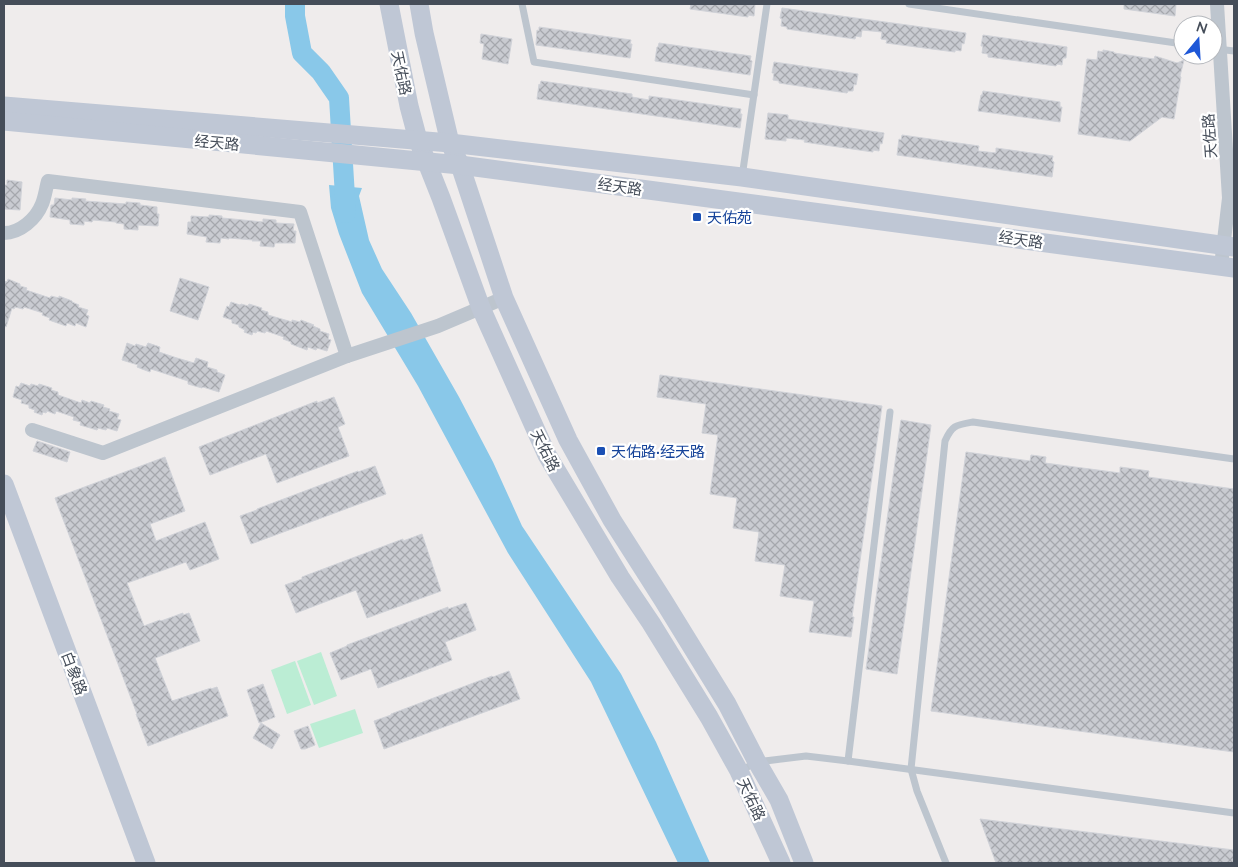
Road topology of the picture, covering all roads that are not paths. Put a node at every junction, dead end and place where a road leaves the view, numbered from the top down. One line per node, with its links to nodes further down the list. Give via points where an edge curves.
1 (389, 4): 7 (main road, 天佑路)
2 (419, 4): 6 (main road, 天佑路)
3 (522, 4): 10 (lane, via 534,62)
4 (767, 4): 10 (lane)
5 (909, 4): 8 (lane)
6 (424, 33): 7 (main road); 17 (main road, 天佑路)
7 (395, 37): 16 (main road, 天佑路)
8 (1173, 43)
9 (1217, 65): 22 (street, 天佐路, via 1229,198)
10 (754, 95): 20 (lane)
11 (4, 99): 14 (main road)
12 (4, 106): 14 (main road, 经天路)
13 (4, 122): 14 (main road, 经天路)
14 (126, 125): 15 (main road, via 39,133); 16 (main road, 经天路); 18 (main road, 经天路)
15 (4, 131)
16 (418, 140): 17 (main road, 经天路); 18 (main road, 天佑路)
17 (450, 143): 19 (main road, 天佑路); 20 (main road, 经天路)
18 (426, 161): 19 (main road, 经天路); 25 (main road, 天佑路)
19 (460, 165): 23 (main road, 经天路); 24 (main road, 天佑路)
20 (742, 177): 22 (main road, 经天路)
21 (4, 234): 26 (street, via 28,224 42,205 48,181 300,212)
22 (1229, 246): 23 (street, 天佐路)
23 (1228, 267)
24 (504, 298): 25 (street); 32 (main road, 天佑路, via 568,440 612,520 727,704)
25 (481, 308): 26 (street); 34 (main road, 天佑路, via 547,455)
26 (347, 356): 28 (street, via 103,453)
27 (890, 412): 31 (lane)
28 (32, 430)
29 (1234, 459): 33 (lane, via 973,422 958,424 950,430 945,441)
30 (4, 484): 36 (main road, 白象路)
31 (848, 760): 32 (lane, via 806,756); 33 (lane)
32 (757, 762): 34 (lane); 38 (main road, 天佑路, via 779,800)
33 (911, 769): 35 (lane); 39 (lane)
34 (739, 771): 37 (main road, 天佑路)
35 (1234, 813)
36 (146, 863)
37 (781, 863)
38 (804, 863)
39 (946, 863)

